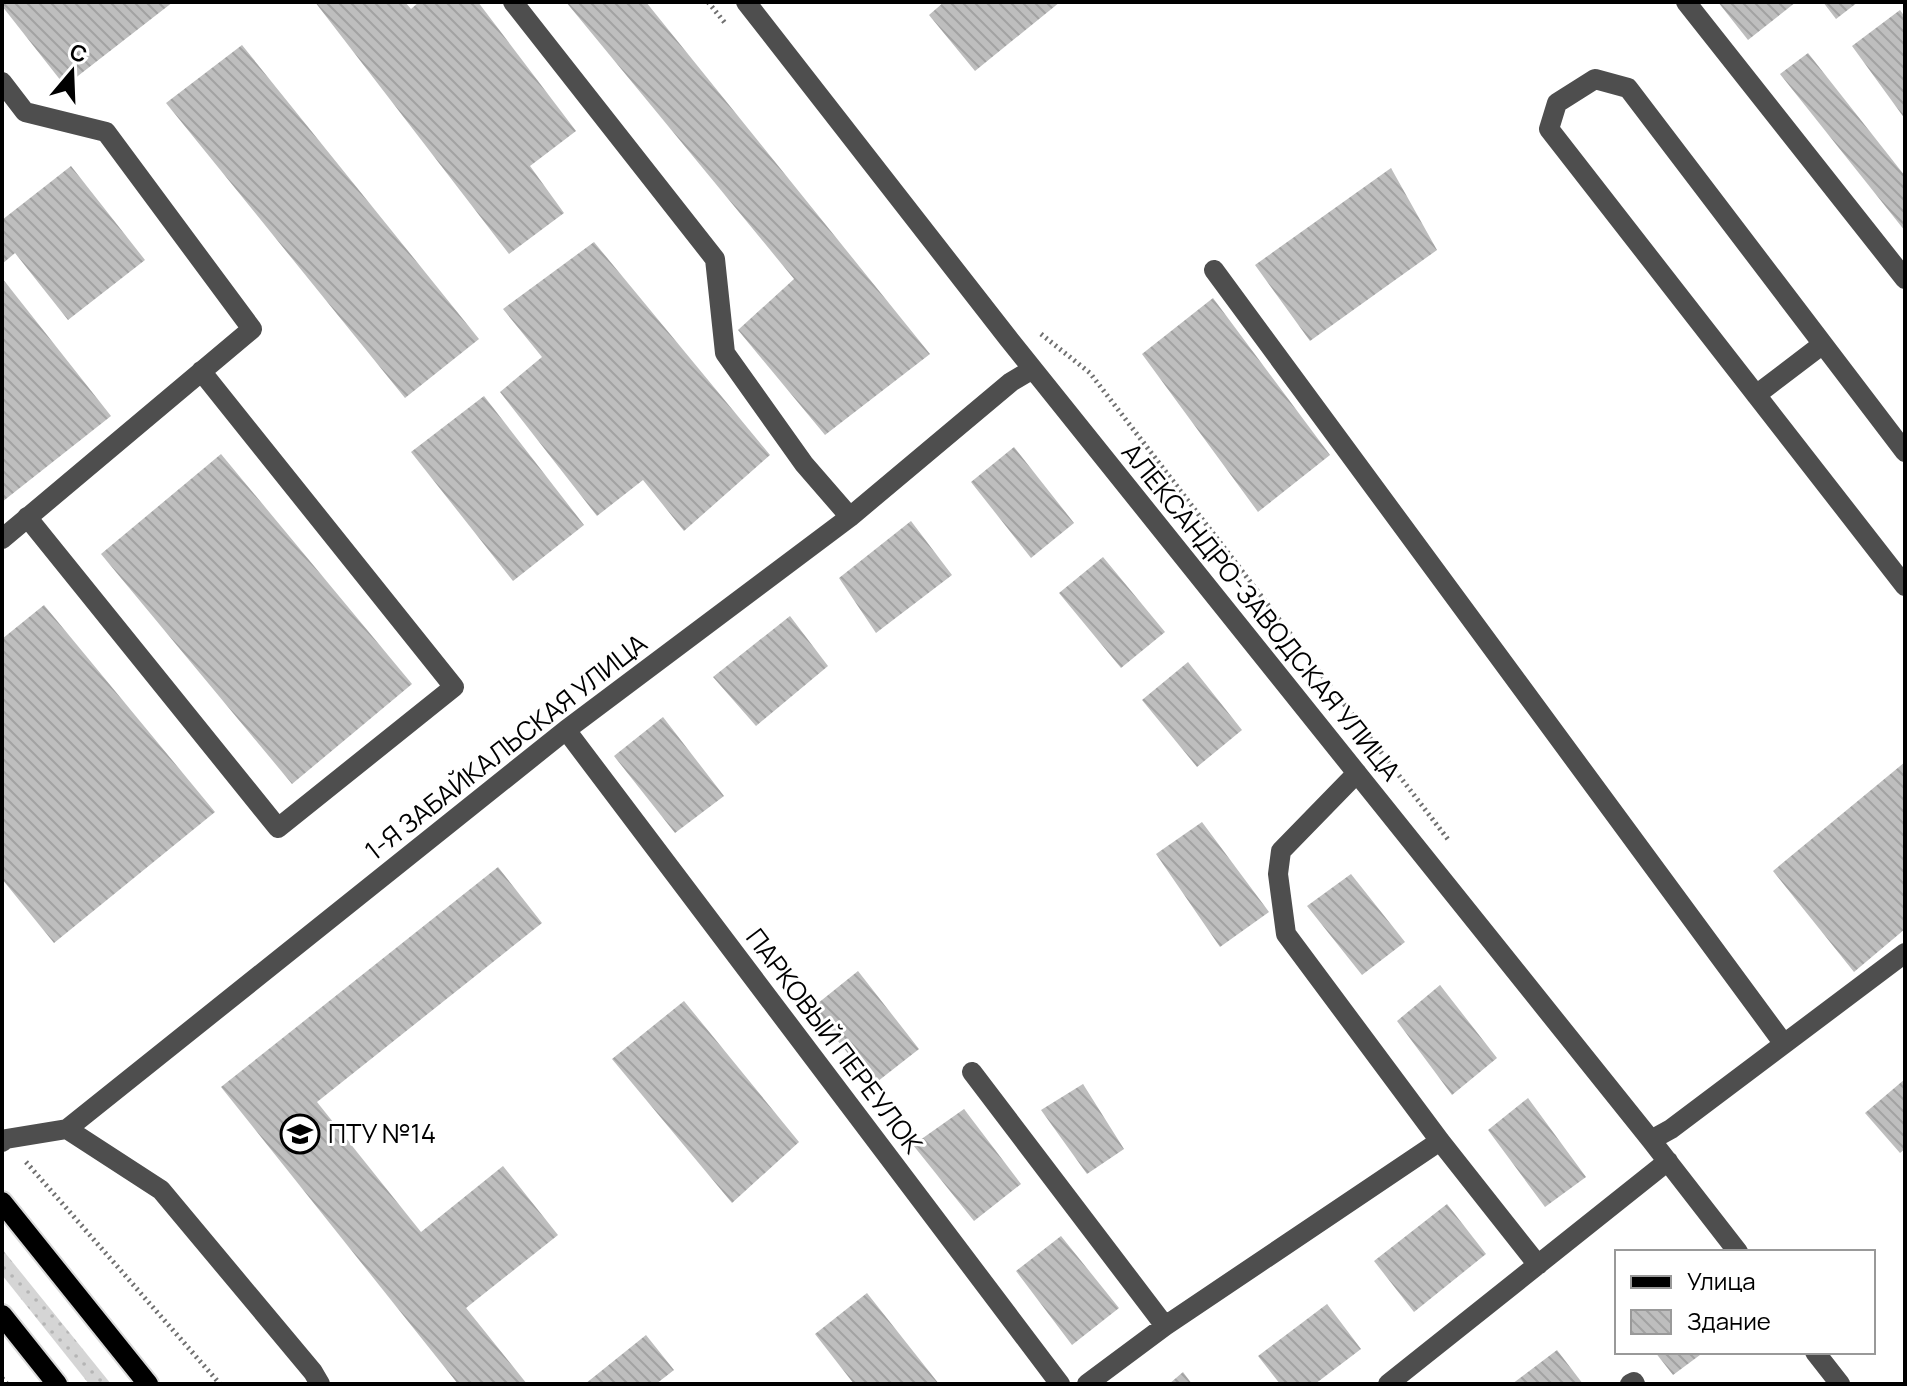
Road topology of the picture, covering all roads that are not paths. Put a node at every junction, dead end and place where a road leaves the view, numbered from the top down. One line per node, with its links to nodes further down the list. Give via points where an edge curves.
1 (513, 2): 13 (street, via 715,259 725,353 804,464)
2 (746, 2): 8 (street, АЛЕКСАНДРО-ЗАВОДСКАЯ УЛИЦА)
3 (1686, 2): 6 (street)
4 (2, 82): 9 (street, via 25,112 106,132 252,329)
5 (1214, 270): 19 (street)
6 (1905, 279)
7 (1823, 344): 10 (street); 10 (street, via 1628,88 1595,79 1557,103 1549,129); 11 (street)
8 (1033, 369): 13 (street, 1-Я ЗАБАЙКАЛЬСКАЯ УЛИЦА); 17 (street, АЛЕКСАНДРО-ЗАВОДСКАЯ УЛИЦА)
9 (201, 371): 12 (street); 12 (street, via 454,687 278,828)
10 (1756, 395): 15 (street)
11 (1905, 452)
12 (27, 517): 14 (street)
13 (850, 517): 16 (street, 1-Я ЗАБАЙКАЛЬСКАЯ УЛИЦА)
14 (2, 539)
15 (1905, 586)
16 (566, 730): 21 (street, 1-Я ЗАБАЙКАЛЬСКАЯ УЛИЦА); 35 (street, ПАРКОВЫЙ ПЕРЕУЛОК)
17 (1357, 773): 23 (street, АЛЕКСАНДРО-ЗАВОДСКАЯ УЛИЦА); 24 (street, via 1281,851 1278,874 1286,934)
18 (1905, 953): 19 (street)
19 (1784, 1044): 23 (street)
20 (972, 1072): 30 (street)
21 (67, 1129): 22 (street, 1-Я ЗАБАЙКАЛЬСКАЯ УЛИЦА); 34 (street, via 161,1190)
22 (4, 1140)
23 (1651, 1140): 25 (street, АЛЕКСАНДРО-ЗАВОДСКАЯ УЛИЦА)
24 (1440, 1141): 28 (street); 30 (street)
25 (1668, 1161): 27 (street, АЛЕКСАНДРО-ЗАВОДСКАЯ УЛИЦА); 28 (street)
26 (2, 1202): 33 (main road)
27 (1736, 1250)
28 (1538, 1265): 37 (street)
29 (2, 1315): 32 (main road)
30 (1165, 1326): 36 (street)
31 (1817, 1354): 38 (street)
32 (57, 1384)
33 (148, 1384)
34 (320, 1384)
35 (1060, 1384)
36 (1087, 1384)
37 (1388, 1384)
38 (1840, 1384)

